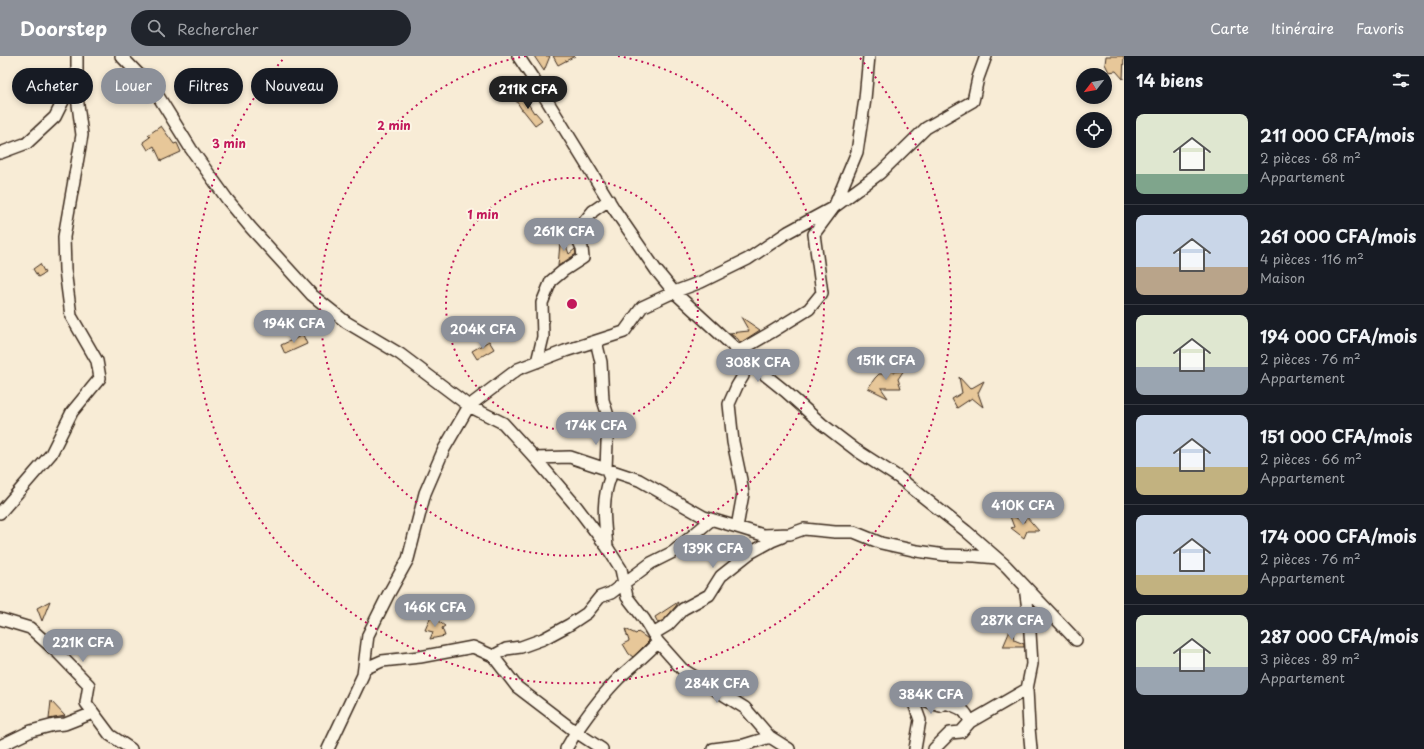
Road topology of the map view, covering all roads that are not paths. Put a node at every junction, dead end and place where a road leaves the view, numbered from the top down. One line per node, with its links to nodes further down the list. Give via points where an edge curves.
1 (77, 56): 6 (street)
2 (121, 56): 16 (street, via 155,90 191,149 246,222 312,294 346,322 400,354)
3 (518, 56): 10 (street)
4 (869, 56): 11 (street, via 857,152)
5 (986, 56): 11 (street, via 973,100 926,128 880,173)
6 (77, 68)
7 (62, 104): 9 (street, via 55,117 27,143)
8 (78, 104): 19 (street, via 82,135 64,237 66,270 71,316 98,361 100,378 72,412 51,454)
9 (0, 153)
10 (608, 200): 12 (street, via 647,258); 15 (street, via 592,211 575,233 582,248 583,258 551,282 542,303 543,337)
11 (834, 207): 12 (street, via 788,232 748,259); 14 (street, via 814,234 822,293 809,309)
12 (674, 292): 13 (street, via 642,307 624,332); 14 (street)
13 (596, 341): 15 (street); 18 (street, via 601,362 603,400 608,416)
14 (739, 351): 21 (street, via 743,376 729,404 743,494); 24 (street, via 822,424 898,477)
15 (537, 362): 16 (street, via 518,369)
16 (469, 406): 17 (street, via 503,423); 31 (street, via 444,449 425,493 408,559 368,636)
17 (535, 458): 18 (street, via 570,457); 23 (street)
18 (606, 469): 20 (street, via 639,480); 23 (street, via 610,478 603,515)
19 (0, 513)
20 (711, 520): 21 (street); 25 (street, via 673,552 651,563)
21 (736, 527): 22 (street, via 763,535)
22 (790, 534): 24 (street, via 804,529 854,532 881,543 917,551); 28 (street, via 772,540 750,553 721,576 709,595 683,609)
23 (607, 547): 25 (street, via 621,569)
24 (997, 558): 26 (street)
25 (624, 583): 28 (street, via 627,597); 30 (street, via 611,593 600,597 587,613 570,625 543,639 506,649)
26 (1025, 587): 29 (street); 32 (street, via 1032,664)
27 (0, 619): 33 (street, via 30,628 57,652 89,685 86,703)
28 (656, 638): 35 (street, via 643,658 619,678); 36 (street, via 682,669 745,708)
29 (1076, 640)
30 (493, 656): 31 (street, via 473,647 420,658 382,661); 35 (street, via 517,687)
31 (364, 669): 39 (street)
32 (1027, 689): 34 (street); 46 (street)
33 (93, 713): 37 (street, via 65,724 54,724 31,731); 38 (street, via 110,735)
34 (970, 722): 44 (street, via 962,709 946,703 940,706 911,695 920,720); 45 (street, via 961,732 950,733)
35 (576, 732): 40 (street); 41 (street)
36 (770, 737): 42 (street, via 744,745); 43 (street)
37 (0, 746)
38 (131, 749)
39 (328, 749)
40 (566, 749)
41 (602, 749)
42 (713, 749)
43 (789, 749)
44 (916, 749)
45 (934, 749)
46 (1031, 749)

